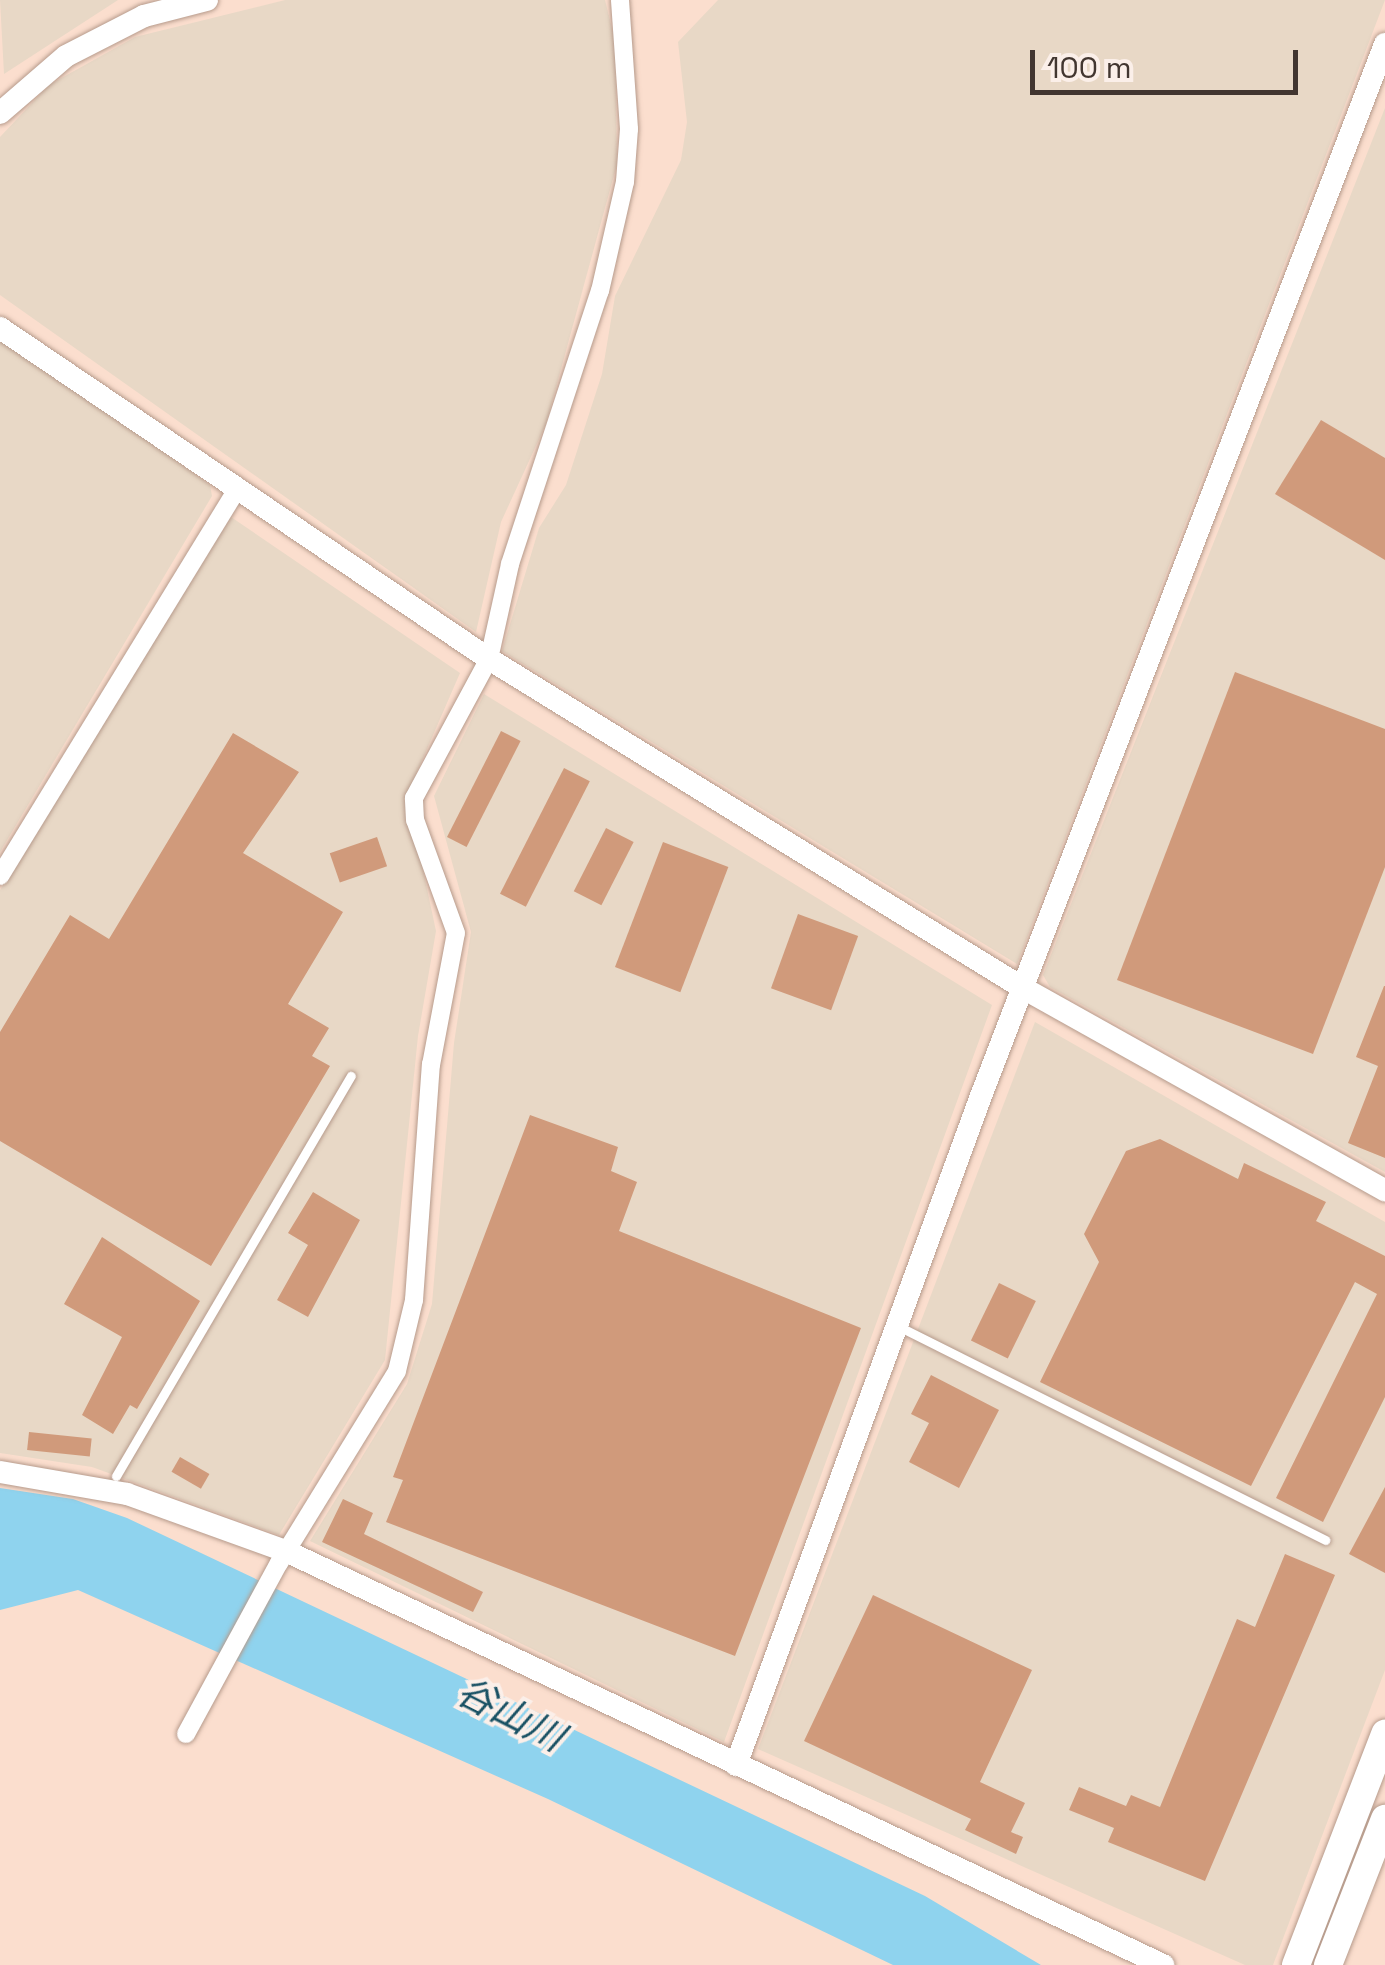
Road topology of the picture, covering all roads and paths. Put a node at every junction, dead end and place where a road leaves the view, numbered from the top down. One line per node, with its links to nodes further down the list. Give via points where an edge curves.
1 (207, 0): 4 (street, via 144,16 66,56)
2 (620, 0): 7 (street, via 629,58 625,182 600,291 510,564)
3 (1385, 44): 9 (street)
4 (0, 114)
5 (0, 328): 6 (street)
6 (238, 487): 7 (street); 8 (street)
7 (489, 659): 9 (street); 16 (street, via 414,798 415,820 456,933 431,1064 414,1300 396,1371)
8 (0, 876)
9 (1023, 988): 11 (street); 12 (street)
10 (352, 1076): 14 (lane)
11 (1385, 1190)
12 (896, 1325): 15 (lane); 19 (street)
13 (0, 1472): 16 (street, via 127,1494)
14 (116, 1476)
15 (1325, 1540)
16 (283, 1558): 17 (street); 19 (street)
17 (186, 1734)
18 (1385, 1734): 22 (highway)
19 (736, 1765): 21 (street)
20 (1385, 1819): 23 (highway)
21 (1163, 1965)
22 (1296, 1965)
23 (1328, 1965)

